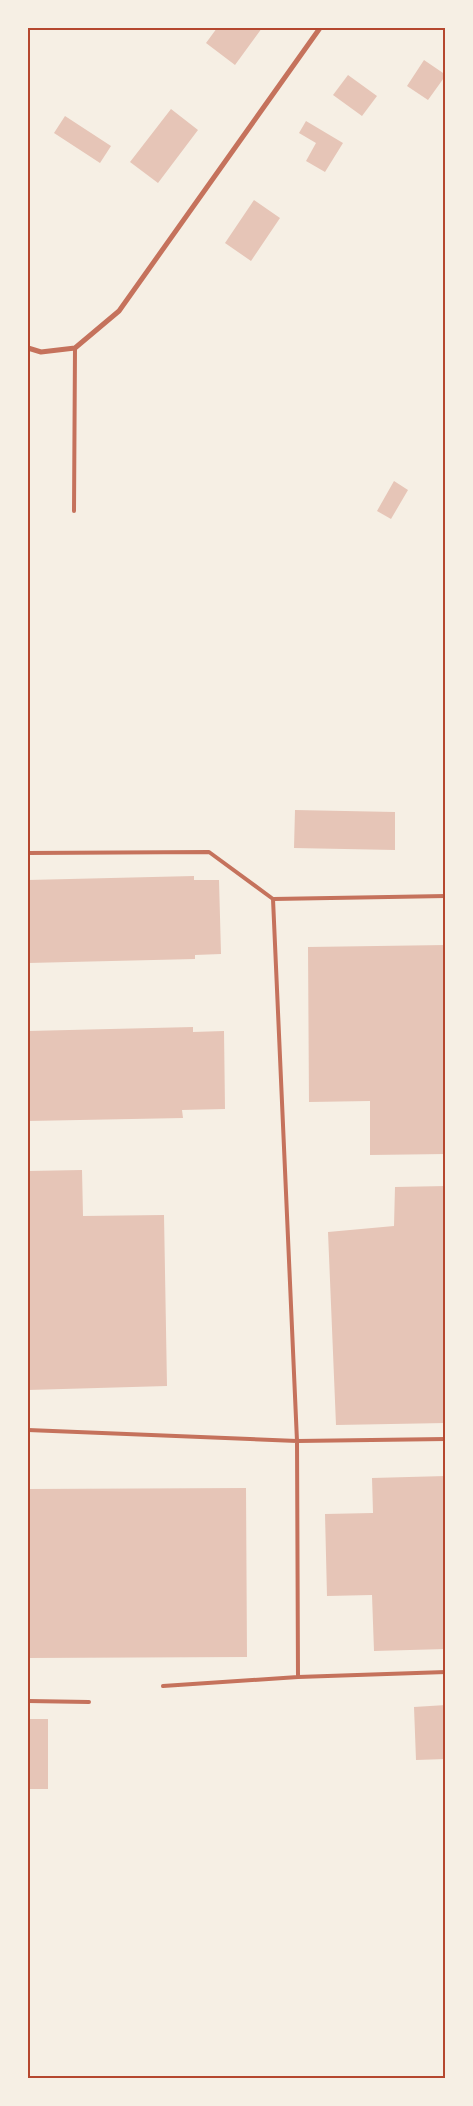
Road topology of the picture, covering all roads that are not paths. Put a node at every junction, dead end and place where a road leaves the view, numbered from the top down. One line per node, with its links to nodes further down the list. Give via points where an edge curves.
1 (320, 28): 3 (street, via 119,311)
2 (28, 348): 3 (street, via 41,352)
3 (75, 348): 4 (lane)
4 (74, 510)
5 (28, 853): 7 (lane, via 210,852)
6 (446, 896): 7 (lane)
7 (273, 899): 10 (lane)
8 (28, 1430): 10 (lane)
9 (446, 1439): 10 (lane)
10 (297, 1442): 12 (lane)
11 (446, 1672): 12 (lane)
12 (298, 1677): 13 (lane)
13 (163, 1686)
14 (28, 1701): 15 (lane)
15 (89, 1702)

